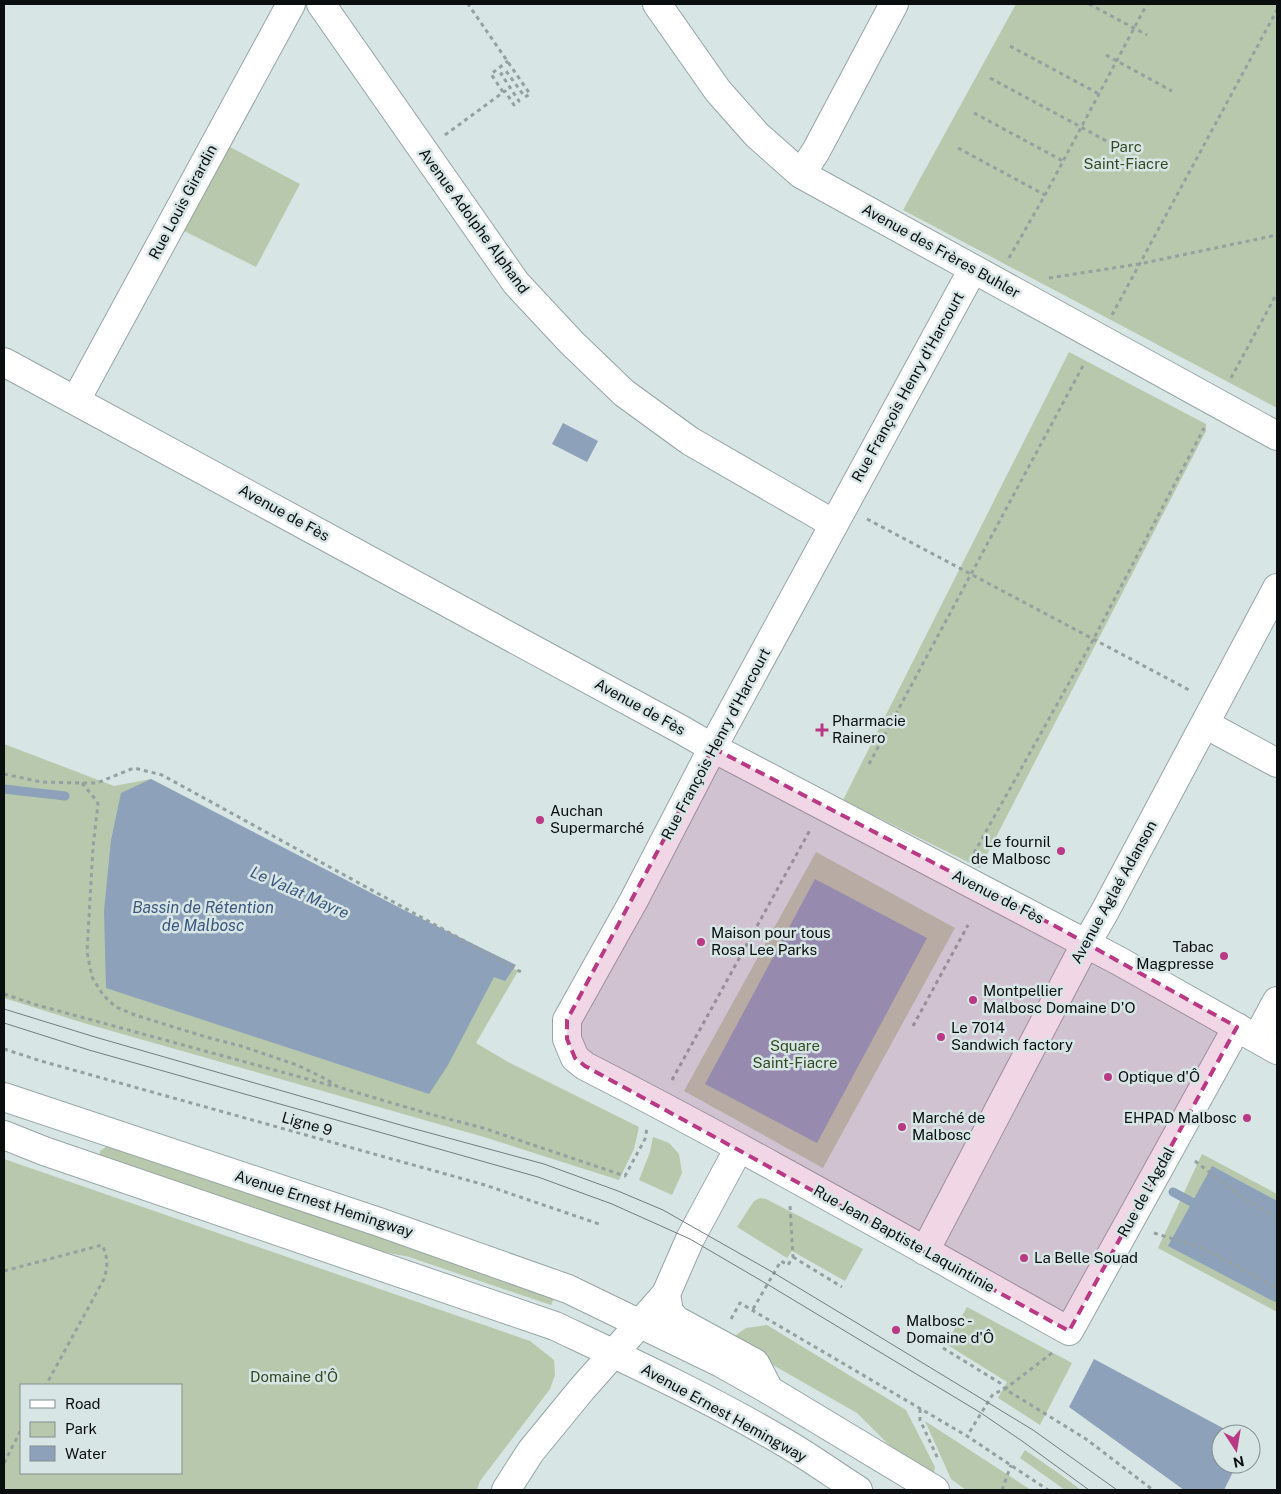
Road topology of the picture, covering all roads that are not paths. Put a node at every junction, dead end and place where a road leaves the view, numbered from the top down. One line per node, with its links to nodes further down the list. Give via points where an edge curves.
1 (291, 4): 8 (street, Rue Louis Girardin)
2 (321, 4): 10 (street, Avenue Adolphe Alphand, via 516,284 572,343 624,393 690,441)
3 (657, 4): 5 (street, Avenue des Frères Buhler, via 718,91 757,135)
4 (894, 4): 5 (street)
5 (801, 174): 6 (street, Avenue des Frères Buhler)
6 (973, 269): 9 (street, Avenue des Frères Buhler); 10 (street, Rue François Henry d'Harcourt)
7 (4, 362): 8 (street, Avenue de Fès)
8 (76, 400): 13 (street, Avenue de Fès)
9 (1277, 436)
10 (838, 515): 13 (street, Rue François Henry d'Harcourt)
11 (1277, 588): 12 (street, Avenue Aglaé Adanson)
12 (1205, 724): 14 (street); 15 (street, Avenue Aglaé Adanson)
13 (713, 748): 15 (street, Avenue de Fès); 20 (street, Rue François Henry d'Harcourt, via 567,1020 568,1038 576,1058 586,1066)
14 (1277, 763)
15 (1086, 943): 17 (street, Avenue de Fès); 21 (street, Avenue Aglaé Adanson)
16 (1277, 1001): 17 (street, Rue de l'Agdal)
17 (1257, 1039): 24 (street, Rue de l'Agdal)
18 (4, 1097): 23 (street, Avenue Ernest Hemingway, via 504,1265 568,1288)
19 (4, 1135): 25 (street, Avenue Ernest Hemingway, via 555,1326)
20 (739, 1148): 21 (street, Rue Jean Baptiste Laquintinie); 22 (street, via 690,1239)
21 (925, 1251): 24 (street, Rue Jean Baptiste Laquintinie)
22 (666, 1294): 23 (street); 26 (street, via 669,1312 676,1320 755,1363)
23 (640, 1323): 25 (street); 26 (street, Avenue Ernest Hemingway)
24 (1063, 1340)
25 (614, 1354): 28 (street, via 530,1451); 29 (street, Avenue Ernest Hemingway, via 782,1441)
26 (769, 1390): 27 (street, Avenue Ernest Hemingway)
27 (938, 1477)
28 (506, 1490)
29 (858, 1490)

